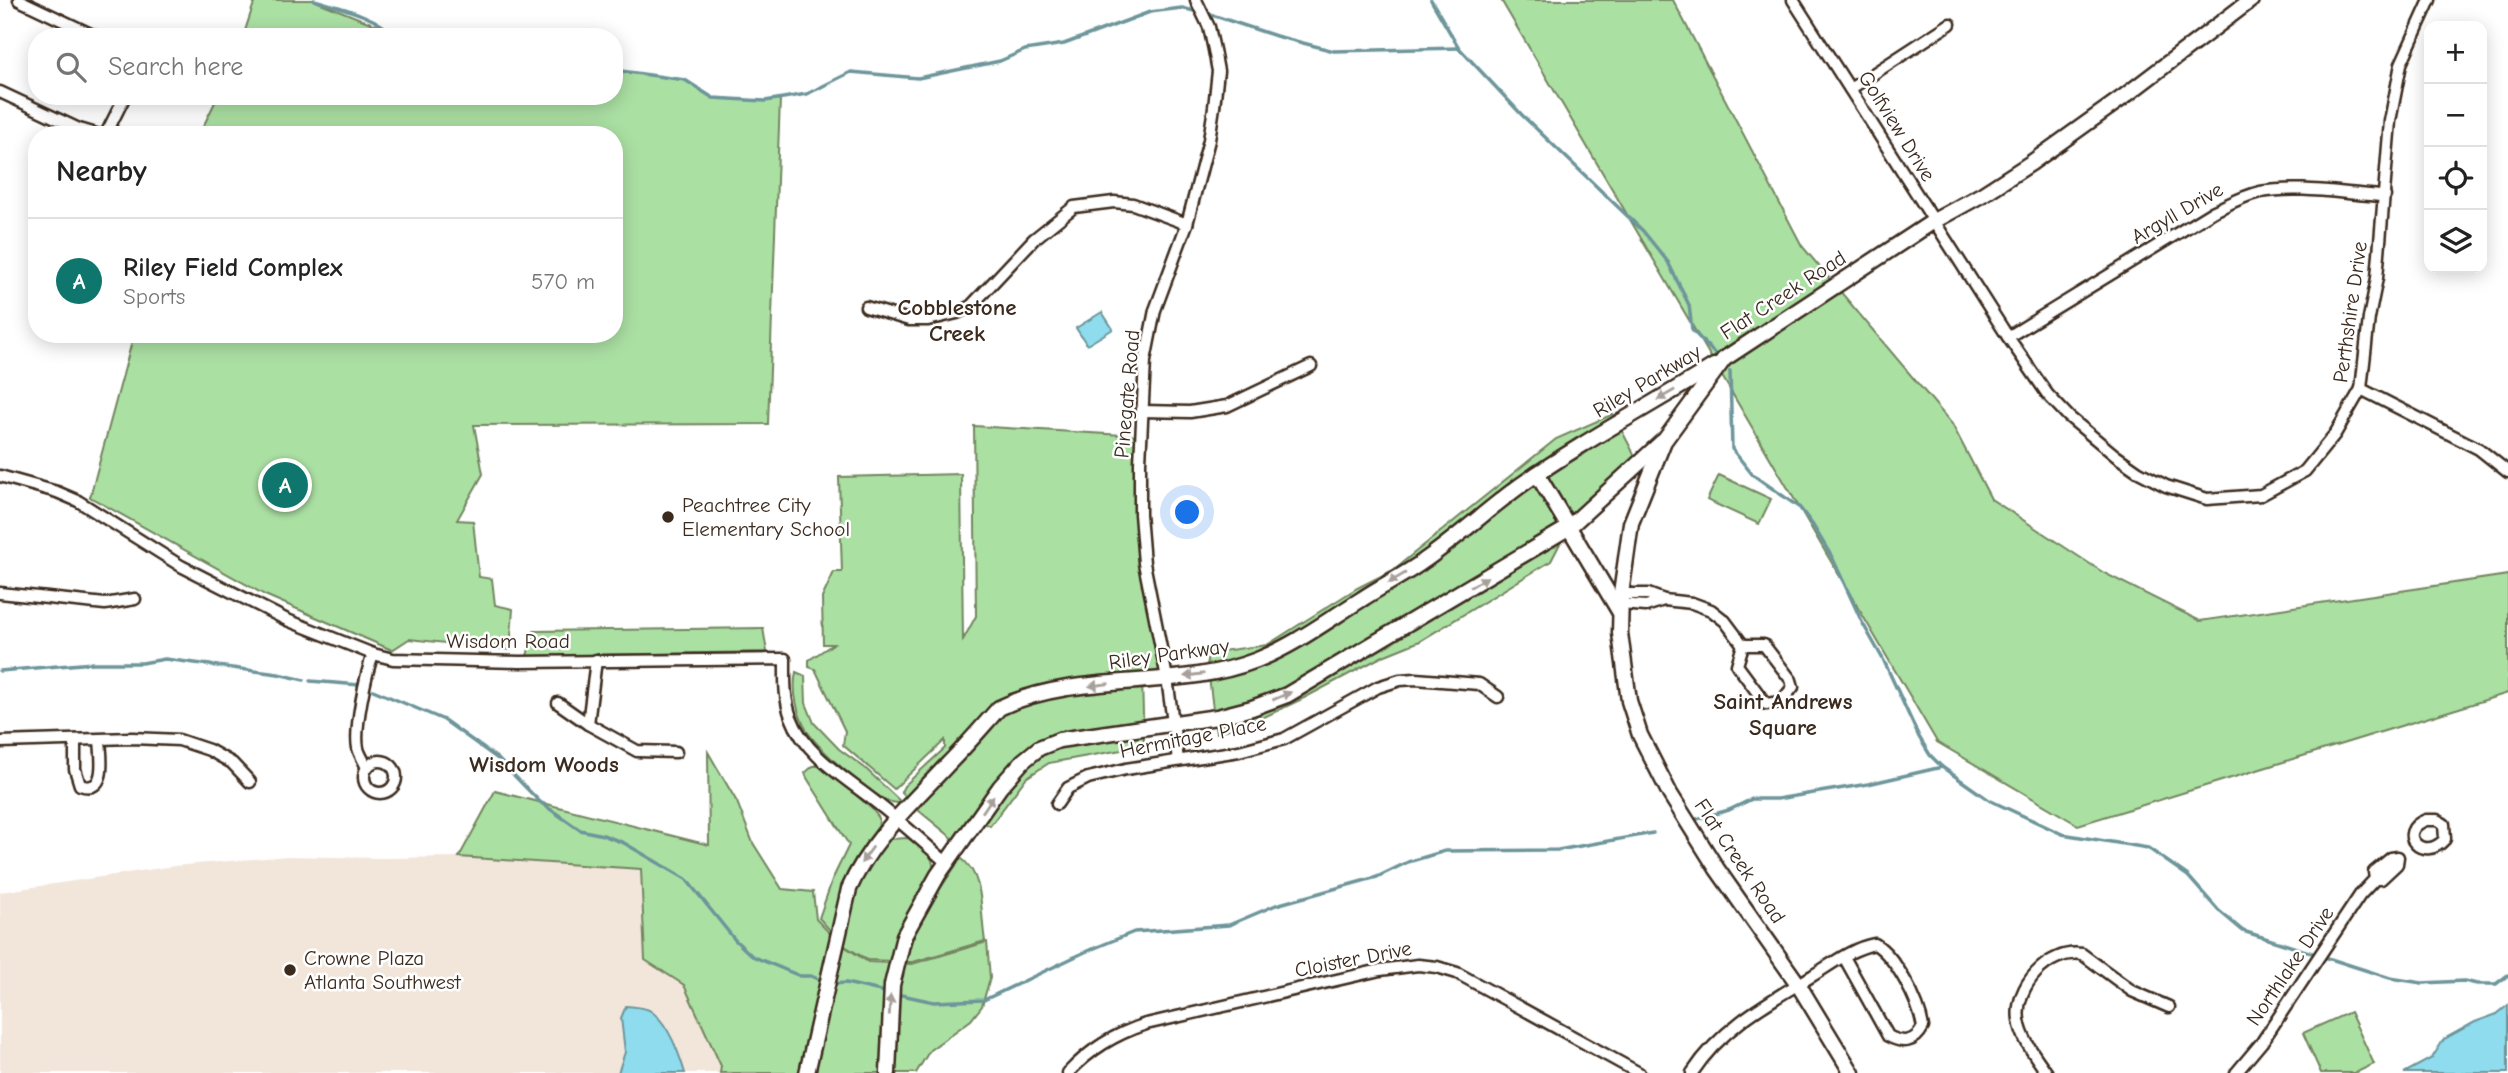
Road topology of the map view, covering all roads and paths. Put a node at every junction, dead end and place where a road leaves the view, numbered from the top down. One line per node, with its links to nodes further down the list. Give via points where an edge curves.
1 (19, 0): 7 (street)
2 (1793, 0): 8 (street, Golfview Drive)
3 (2250, 0): 14 (street, Flat Creek Road, via 2031,163)
4 (2430, 0): 13 (street, Perthshire Drive, via 2401,64 2387,149)
5 (1197, 2): 15 (street, Pinegate Road, via 1218,71 1209,140)
6 (1950, 24): 8 (street)
7 (78, 28)
8 (1850, 89): 14 (street, Golfview Drive)
9 (0, 92): 11 (street)
10 (120, 105): 12 (street)
11 (73, 126)
12 (107, 126)
13 (2385, 196): 18 (street, Argyll Drive, via 2293,190 2245,196); 21 (street, Perthshire Drive)
14 (1934, 221): 16 (street, Golfview Drive); 19 (street, Flat Creek Road)
15 (1186, 224): 17 (street, via 1133,204 1074,207 1034,239 971,306 957,313 909,320); 22 (street, Pinegate Road, via 1155,310)
16 (1969, 272): 18 (street, Perthshire Drive)
17 (866, 307)
18 (2008, 337): 21 (street, Perthshire Drive, via 2057,405 2116,456 2166,486 2207,499 2261,495 2305,471 2335,434)
19 (1724, 359): 23 (street, Flat Creek Road); 25 (street, Riley Parkway, one-way to 25)
20 (1311, 366): 22 (street, via 1227,406 1190,412)
21 (2361, 390): 24 (street, via 2479,449)
22 (1142, 411): 34 (street, Pinegate Road, via 1144,558)
23 (1664, 441): 27 (street); 30 (street, Flat Creek Road, via 1631,523)
24 (2508, 472)
25 (1537, 474): 27 (street); 34 (street, Riley Parkway, one-way to 34, via 1423,562 1336,618 1243,665)
26 (0, 475): 32 (street, Wisdom Road, via 78,501 181,566 287,620)
27 (1568, 528): 30 (street); 38 (street, one-way to 27, via 1237,712 1287,695)
28 (0, 593): 29 (street, via 105,604)
29 (135, 598)
30 (1620, 604): 31 (street, via 1648,594 1692,603 1726,621); 51 (street, Flat Creek Road, via 1622,664 1629,701 1656,770 1717,869)
31 (1743, 645): 31 (street, via 1737,665 1766,704 1781,702 1793,687 1791,680 1764,645)
32 (373, 654): 33 (street, Wisdom Road, via 417,660); 44 (street, via 358,728 358,748)
33 (596, 660): 37 (street); 47 (street, Wisdom Road, via 785,659 787,701 803,738 834,772)
34 (1167, 678): 38 (street, Pinegate Road); 47 (street, Riley Parkway, one-way to 47, via 1065,688 999,708)
35 (1498, 697): 43 (street, Hermitage Place, via 1479,684 1400,680 1378,687 1284,739)
36 (558, 703): 37 (street)
37 (588, 724): 42 (street, via 637,751)
38 (1172, 724): 43 (street, Pinegate Road); 49 (street, one-way to 38, via 1000,787 1039,748 1070,738)
39 (75, 740): 40 (street); 40 (street, via 77,779 86,787 99,782); 41 (street)
40 (100, 740): 45 (street, via 179,740 232,762)
41 (0, 742)
42 (676, 752)
43 (1178, 760): 46 (street, Hermitage Place, via 1088,778 1068,788)
44 (368, 768)
45 (250, 782)
46 (1057, 804)
47 (896, 820): 49 (street, Wisdom Road); 53 (street, Riley Parkway, one-way to 53, via 870,848 849,889)
48 (2414, 844): 60 (street, Northlake Drive, via 2360,895 2262,1042)
49 (947, 863): 54 (street, one-way to 49, via 890,1004 898,952 915,912)
50 (1843, 957): 50 (street, via 1888,1036 1898,1042 1919,1035 1923,1027 1916,1000 1886,951 1875,944); 51 (street)
51 (1798, 984): 57 (street, via 1728,1030); 58 (street, Flat Creek Road)
52 (2169, 1007): 59 (street, via 2132,991 2082,954 2051,961 2023,990 2018,1012 2024,1035)
53 (807, 1073)
54 (888, 1073)
55 (1068, 1073): 56 (street, Cloister Drive, via 1110,1038 1138,1026 1418,965 1437,967 1480,984)
56 (1639, 1073)
57 (1692, 1073)
58 (1852, 1073)
59 (2047, 1073)
60 (2236, 1073)

